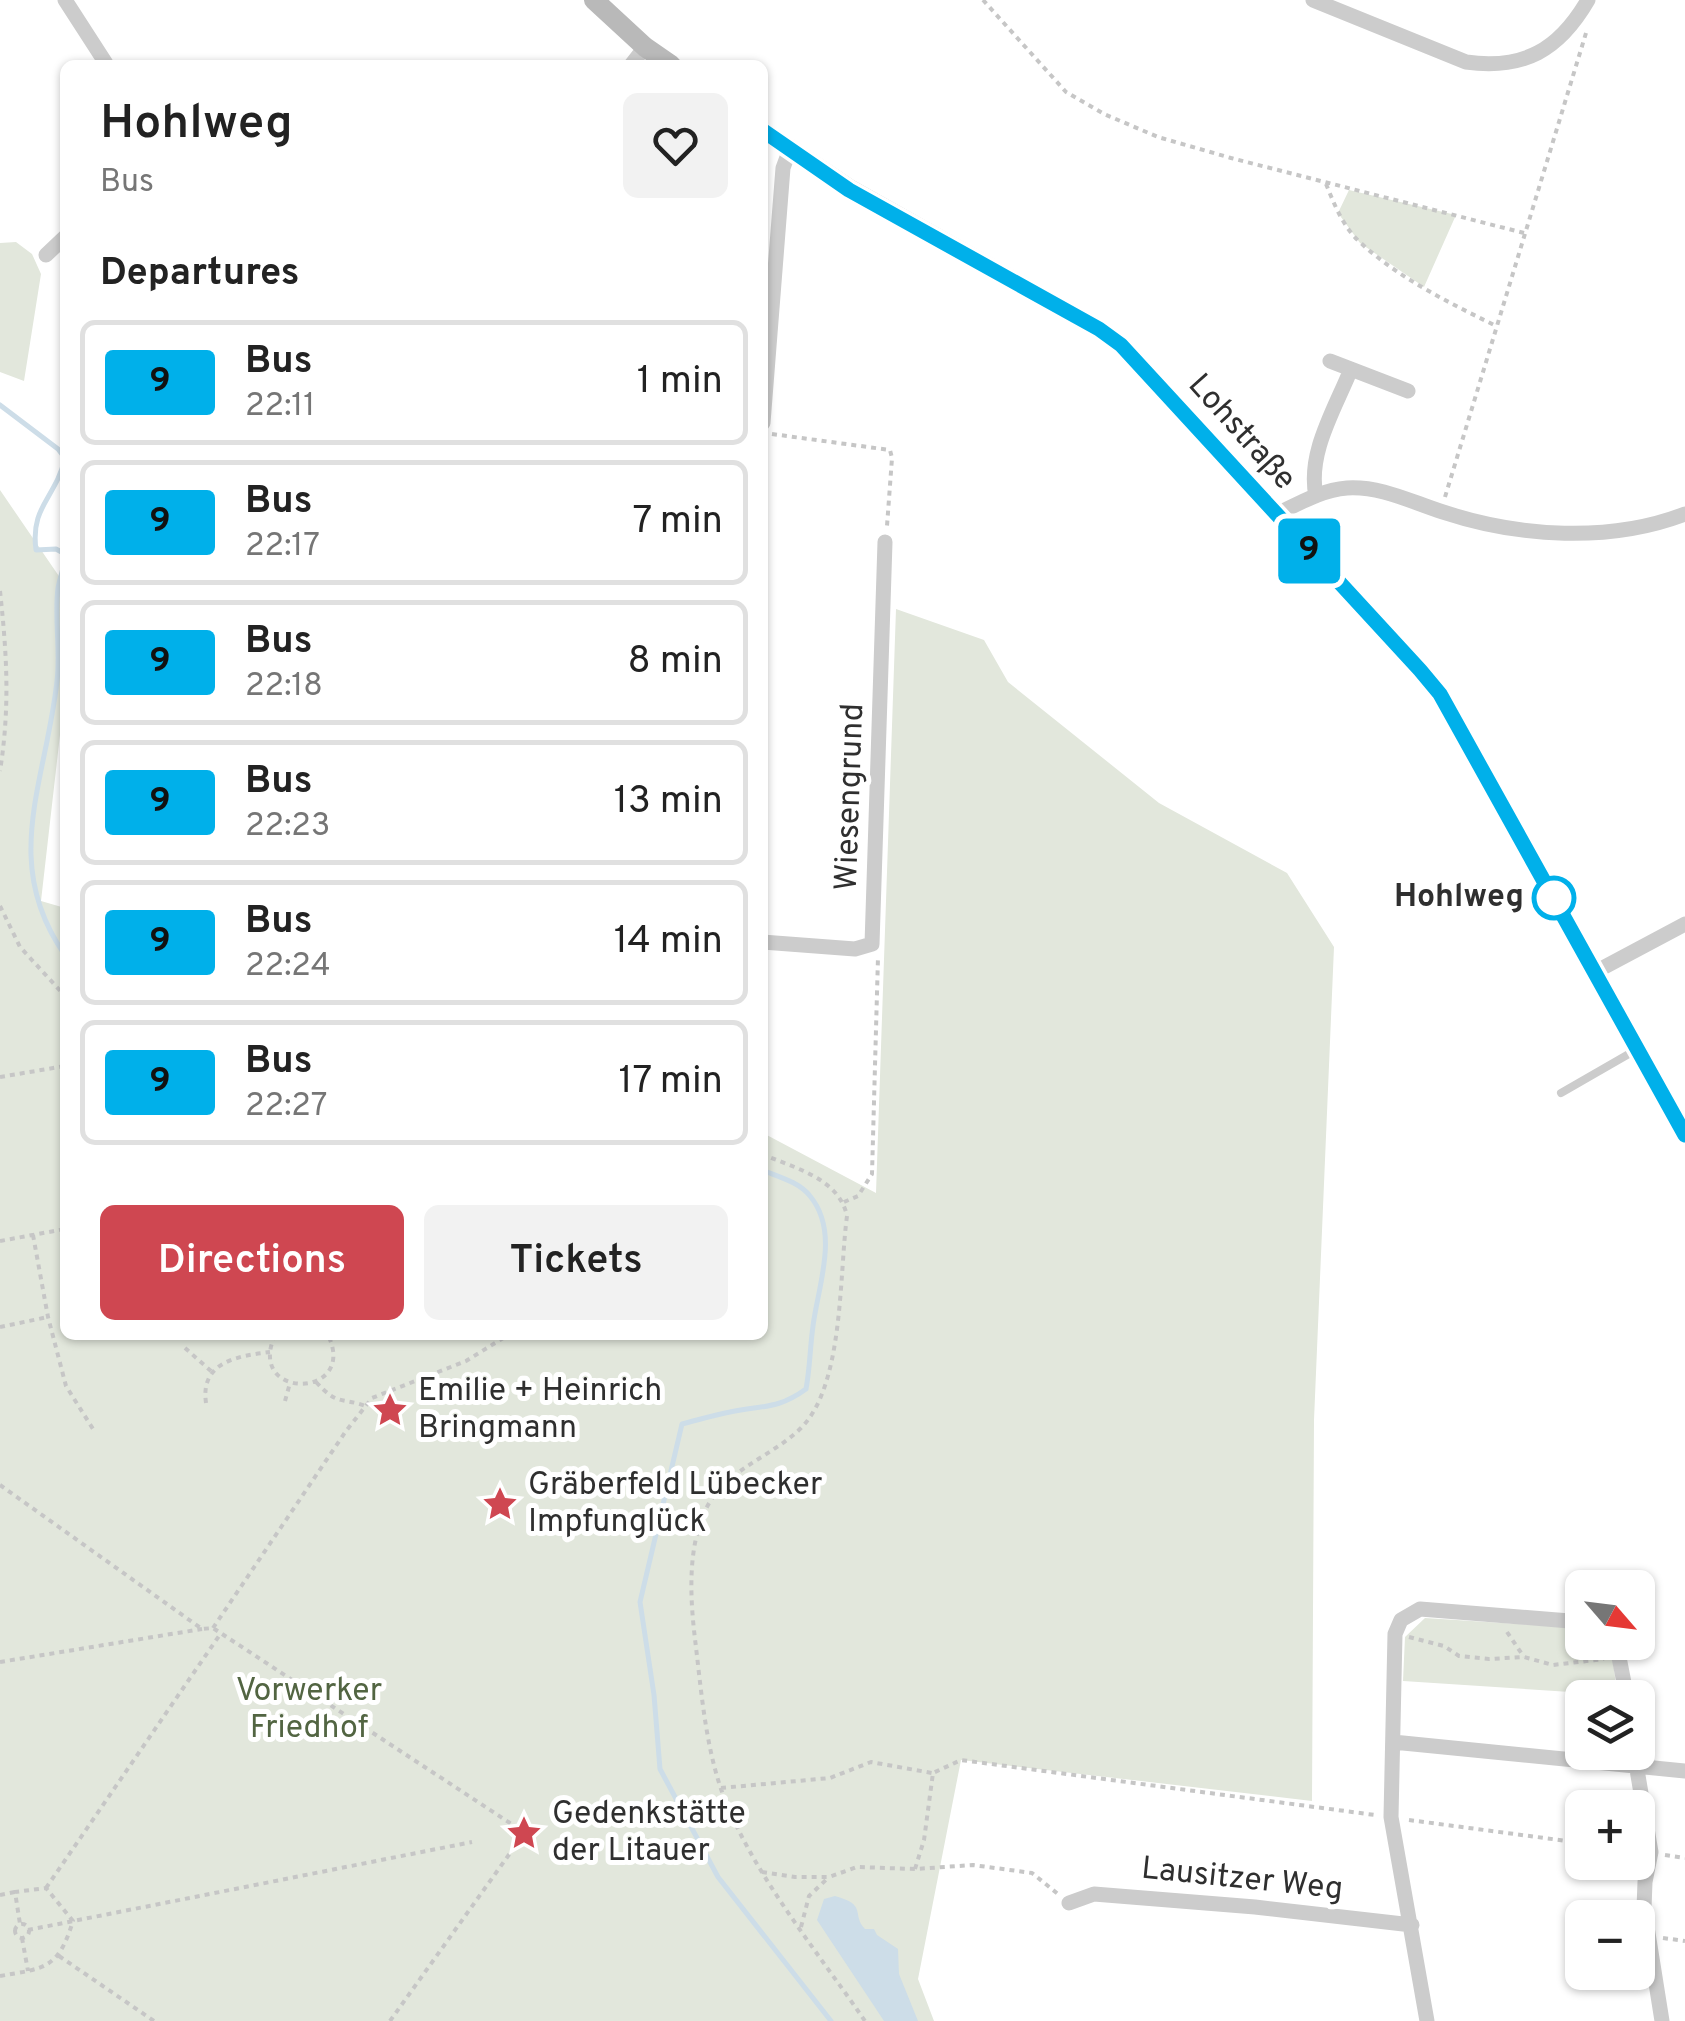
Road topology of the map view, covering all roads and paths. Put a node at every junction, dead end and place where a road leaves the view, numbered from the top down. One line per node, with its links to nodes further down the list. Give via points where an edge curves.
1 (65, 0): 8 (street)
2 (594, 0): 7 (main road)
3 (983, 0): 13 (path, via 1066,92 1104,114 1158,137)
4 (1313, 0): 6 (street, via 1483,64 1534,56)
5 (1588, 0): 6 (street)
6 (1574, 24): 14 (path, via 1586,33)
7 (645, 46): 9 (street); 10 (main road)
8 (104, 60)
9 (635, 60)
10 (664, 60)
11 (768, 134): 12 (main road, Lohstraße)
12 (790, 149): 19 (street); 25 (main road, Lohstraße, via 849,190 1121,345)
13 (1326, 184): 14 (path); 17 (path, via 1360,243 1404,276)
14 (1524, 233): 17 (path)
15 (60, 242): 16 (street)
16 (46, 255)
17 (1496, 326): 24 (path)
18 (1330, 361): 20 (street)
19 (768, 362)
20 (1351, 369): 21 (street); 23 (street, via 1314,458)
21 (1408, 391)
22 (768, 429): 27 (path, via 773,435 890,450)
23 (1316, 496): 24 (street, via 1366,488); 25 (street)
24 (1441, 512): 26 (street, via 1487,525 1577,532 1640,530)
25 (1275, 514): 34 (main road, Lohstraße, via 1440,694)
26 (1685, 514)
27 (885, 542): 33 (street, Wiesengrund)
28 (0, 591): 29 (path, via 9,682)
29 (0, 771)
30 (0, 906): 35 (path, via 20,947)
31 (1685, 924): 34 (street)
32 (768, 942): 33 (street, via 854,949)
33 (872, 944): 42 (path, via 878,955 872,1174 858,1196)
34 (1595, 972): 36 (main road, Lohstraße)
35 (60, 991)
36 (1638, 1049): 39 (lane); 40 (main road, Lohstraße)
37 (60, 1067): 38 (path)
38 (0, 1076)
39 (1561, 1093)
40 (1685, 1135)
41 (768, 1156): 42 (path, via 815,1176)
42 (844, 1202): 76 (path, via 828,1382 799,1430 752,1460 708,1505 694,1559 695,1642)
43 (60, 1229): 44 (path)
44 (33, 1235): 45 (path); 46 (path)
45 (0, 1241)
46 (48, 1317): 47 (path); 59 (path, via 66,1386)
47 (0, 1327)
48 (274, 1340): 52 (path)
49 (329, 1340): 54 (path, via 330,1367)
50 (500, 1340): 58 (path)
51 (185, 1348): 53 (path)
52 (270, 1352): 53 (path, via 242,1355); 55 (path, via 277,1374)
53 (211, 1371): 57 (path)
54 (316, 1382): 55 (path); 58 (path, via 342,1403)
55 (290, 1383): 56 (path)
56 (285, 1401)
57 (206, 1403)
58 (366, 1406): 63 (path)
59 (93, 1429)
60 (0, 1485): 64 (path)
61 (1507, 1615): 62 (street); 66 (street, via 1420,1609 1401,1620); 67 (path, via 1506,1630)
62 (1565, 1620)
63 (212, 1628): 64 (path); 65 (path)
64 (202, 1629): 69 (path)
65 (221, 1634): 78 (path); 85 (path)
66 (1395, 1634): 67 (path, via 1460,1656); 70 (street)
67 (1524, 1656): 68 (path, via 1553,1665)
68 (1575, 1660)
69 (0, 1662)
70 (1393, 1742): 71 (street); 77 (street)
71 (1565, 1754)
72 (1655, 1764): 74 (street)
73 (1637, 1770): 102 (street, via 1651,1852 1644,1908)
74 (1685, 1771)
75 (933, 1773): 76 (path, via 871,1762 830,1778); 77 (path, via 961,1760); 82 (path)
76 (721, 1788): 83 (path)
77 (1391, 1817): 79 (path); 91 (street)
78 (516, 1827): 81 (path); 81 (path, via 530,1824 533,1839)
79 (1565, 1841)
80 (472, 1842): 89 (path)
81 (518, 1842): 99 (path)
82 (915, 1869): 84 (path, via 856,1867); 88 (path, via 973,1865 1032,1873)
83 (762, 1872): 84 (path); 92 (path)
84 (828, 1878): 92 (path, via 809,1896)
85 (46, 1888): 86 (path); 89 (path)
86 (14, 1892): 87 (path); 90 (path)
87 (0, 1894)
88 (1069, 1903): 91 (street, Lausitzer Weg, via 1094,1894)
89 (72, 1921): 93 (path); 95 (path)
90 (20, 1924): 93 (path); 94 (path, via 14,1932)
91 (1412, 1926): 101 (street)
92 (801, 1927): 100 (path)
93 (28, 1930): 94 (path)
94 (22, 1938): 96 (path)
95 (60, 1956): 96 (path); 98 (path)
96 (28, 1971): 97 (path)
97 (0, 1976)
98 (154, 2021)
99 (390, 2021)
100 (864, 2021)
101 (1427, 2021)
102 (1662, 2021)

